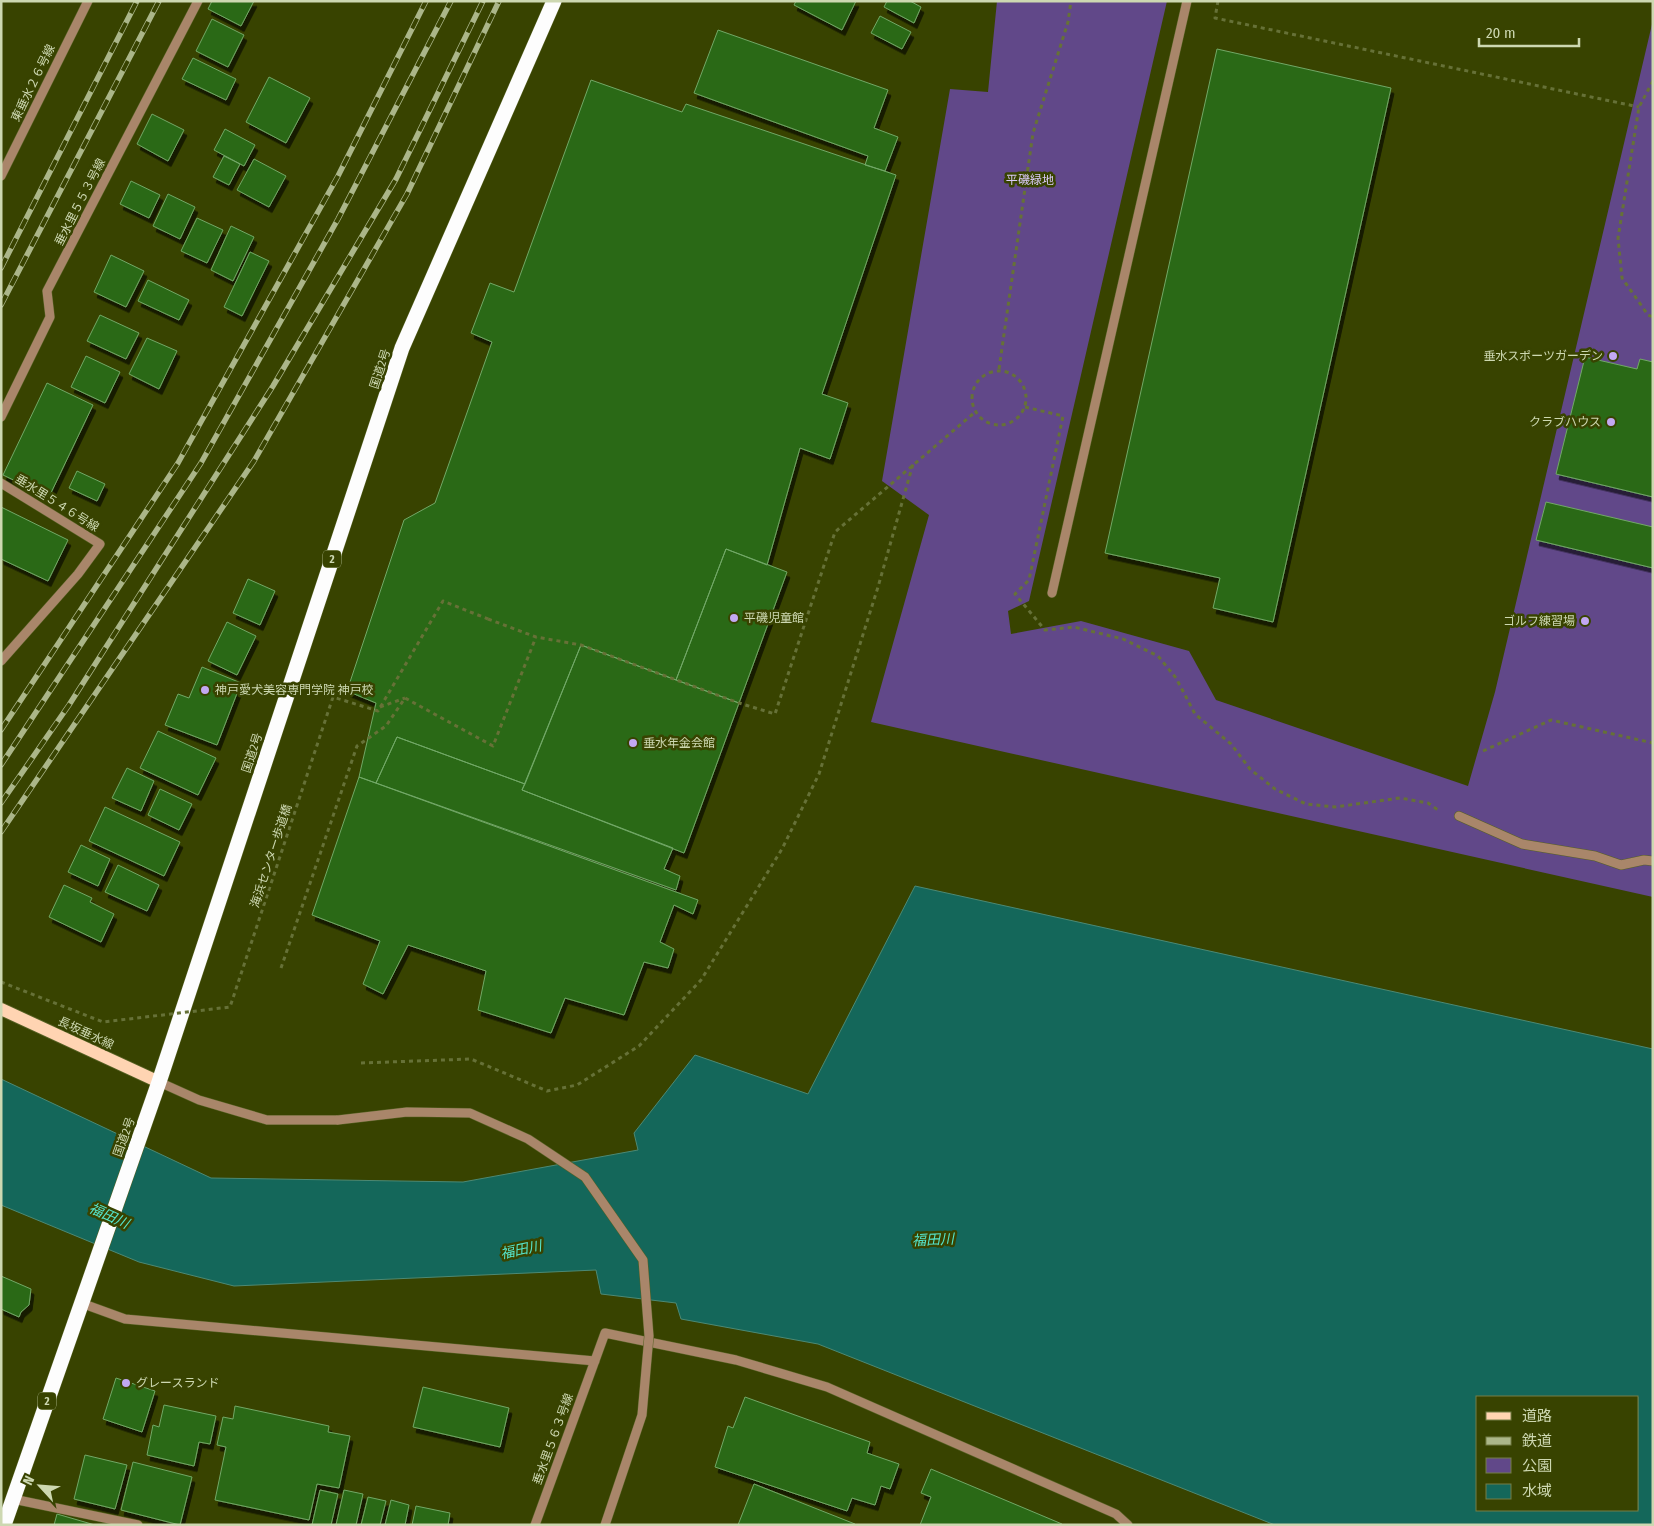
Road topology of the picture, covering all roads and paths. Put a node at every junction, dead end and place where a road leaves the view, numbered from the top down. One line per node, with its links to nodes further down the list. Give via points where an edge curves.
1 (88, 1): 9 (street, 東垂水２６号線)
2 (198, 1): 14 (street, 垂水里５５３号線, via 47,292 50,317)
3 (554, 1): 30 (highway, 国道2号 / 2, via 402,348)
4 (1071, 1): 11 (path, via 1068,22 1033,133)
5 (1187, 1): 17 (street)
6 (1218, 1): 8 (path, via 1215,18)
7 (1653, 81): 8 (path)
8 (1639, 107): 10 (path, via 1618,238 1622,278 1648,315)
9 (1, 176)
10 (1653, 317)
11 (999, 369): 12 (path, via 1013,374 1025,389); 13 (path, via 979,378 971,394)
12 (1025, 407): 13 (path, via 1012,423 991,426); 24 (path, via 1064,416 1029,580 1015,594 1045,630 1074,627 1123,639 1158,656 1176,678 1195,714 1231,744 1250,769 1275,790 1306,804 1335,808 1400,798 1428,803 1445,815)
13 (974, 412): 15 (path)
14 (1, 417)
15 (912, 464): 18 (path, via 835,532 775,714 581,645); 29 (path, via 873,606 819,774 782,849 701,980 639,1046 578,1085 547,1091 471,1059)
16 (1, 483): 19 (street, 垂水里５４６号線, via 100,544 78,574)
17 (1052, 592)
18 (536, 637): 20 (path, via 493,746); 21 (path, bridge, via 443,602)
19 (1, 661)
20 (405, 698): 21 (path); 26 (path, via 386,726 358,746)
21 (380, 707): 27 (path, 海浜センター歩道橋, bridge, via 378,711 332,697 230,1007 103,1022)
22 (1653, 743): 23 (path, via 1551,720)
23 (1483, 751)
24 (1459, 816): 25 (street, via 1522,844 1595,856 1620,865)
25 (1653, 861)
26 (281, 968)
27 (1, 982)
28 (1, 1009): 30 (main road, 長坂垂水線)
29 (361, 1063)
30 (159, 1082): 31 (highway, 国道2号 / 2); 37 (street, bridge, via 199,1100 267,1120 338,1120 407,1112 470,1113 528,1139 585,1177 642,1260 649,1336 642,1415)
31 (80, 1303): 32 (street, via 125,1319); 33 (highway, 国道2号 / 2)
32 (595, 1361): 36 (street, 垂水里５６３号線); 38 (street, 垂水里５６３号線, via 605,1333 736,1360 827,1387 1116,1514)
33 (13, 1499): 34 (highway, 国道2号 / 2); 35 (street)
34 (4, 1525)
35 (138, 1525)
36 (534, 1525)
37 (605, 1525)
38 (1128, 1525)

